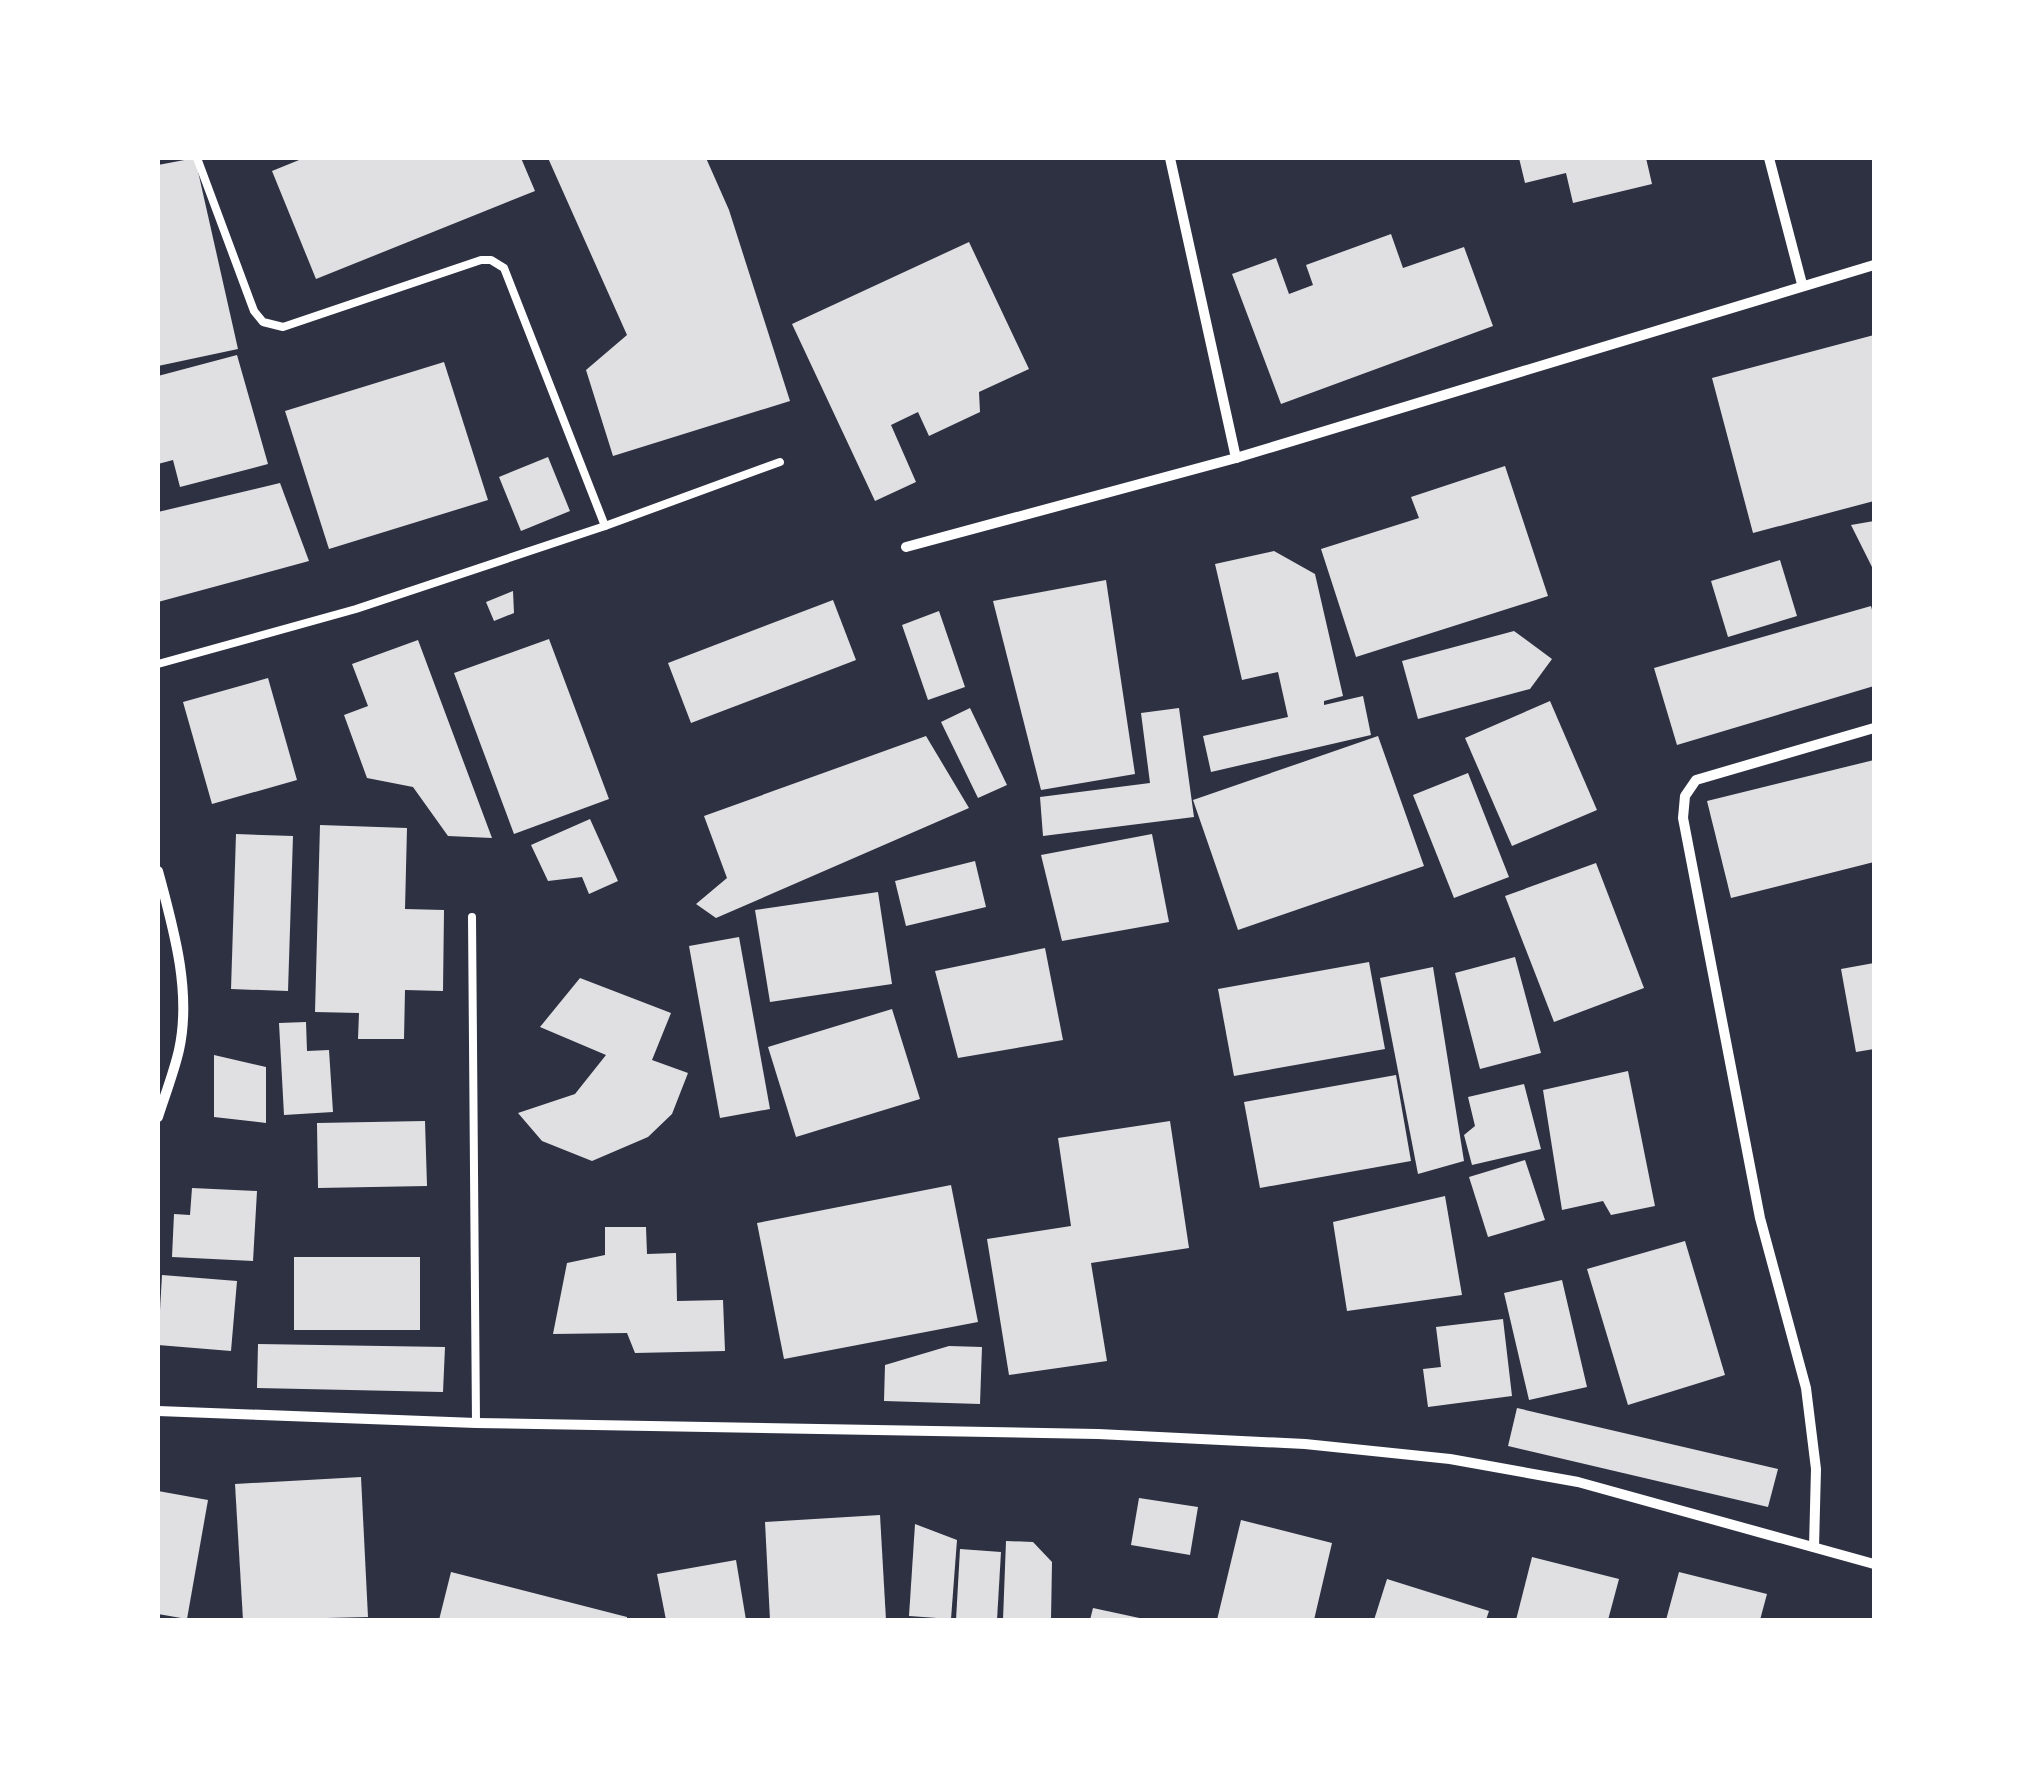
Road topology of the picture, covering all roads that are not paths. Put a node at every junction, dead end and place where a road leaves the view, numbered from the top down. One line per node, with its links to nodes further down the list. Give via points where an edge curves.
1 (197, 158): 8 (lane, via 263,322 283,327 481,260 504,268)
2 (1170, 158): 6 (street)
3 (1769, 158): 5 (street)
4 (1874, 265): 5 (street)
5 (1802, 284): 6 (street)
6 (1236, 458): 9 (street)
7 (780, 462): 8 (lane)
8 (605, 526): 10 (lane, via 356,609)
9 (906, 547)
10 (158, 664)
11 (1874, 728): 18 (street, via 1696,780 1685,796 1683,818 1760,1218 1806,1388 1816,1469)
12 (158, 871): 13 (street)
13 (160, 887): 15 (street, via 180,962 183,1009 180,1048)
14 (472, 918): 17 (lane)
15 (158, 1117)
16 (158, 1410): 17 (street)
17 (476, 1423): 18 (street, via 1305,1444 1450,1459 1578,1482)
18 (1814, 1547): 19 (street)
19 (1874, 1564)

